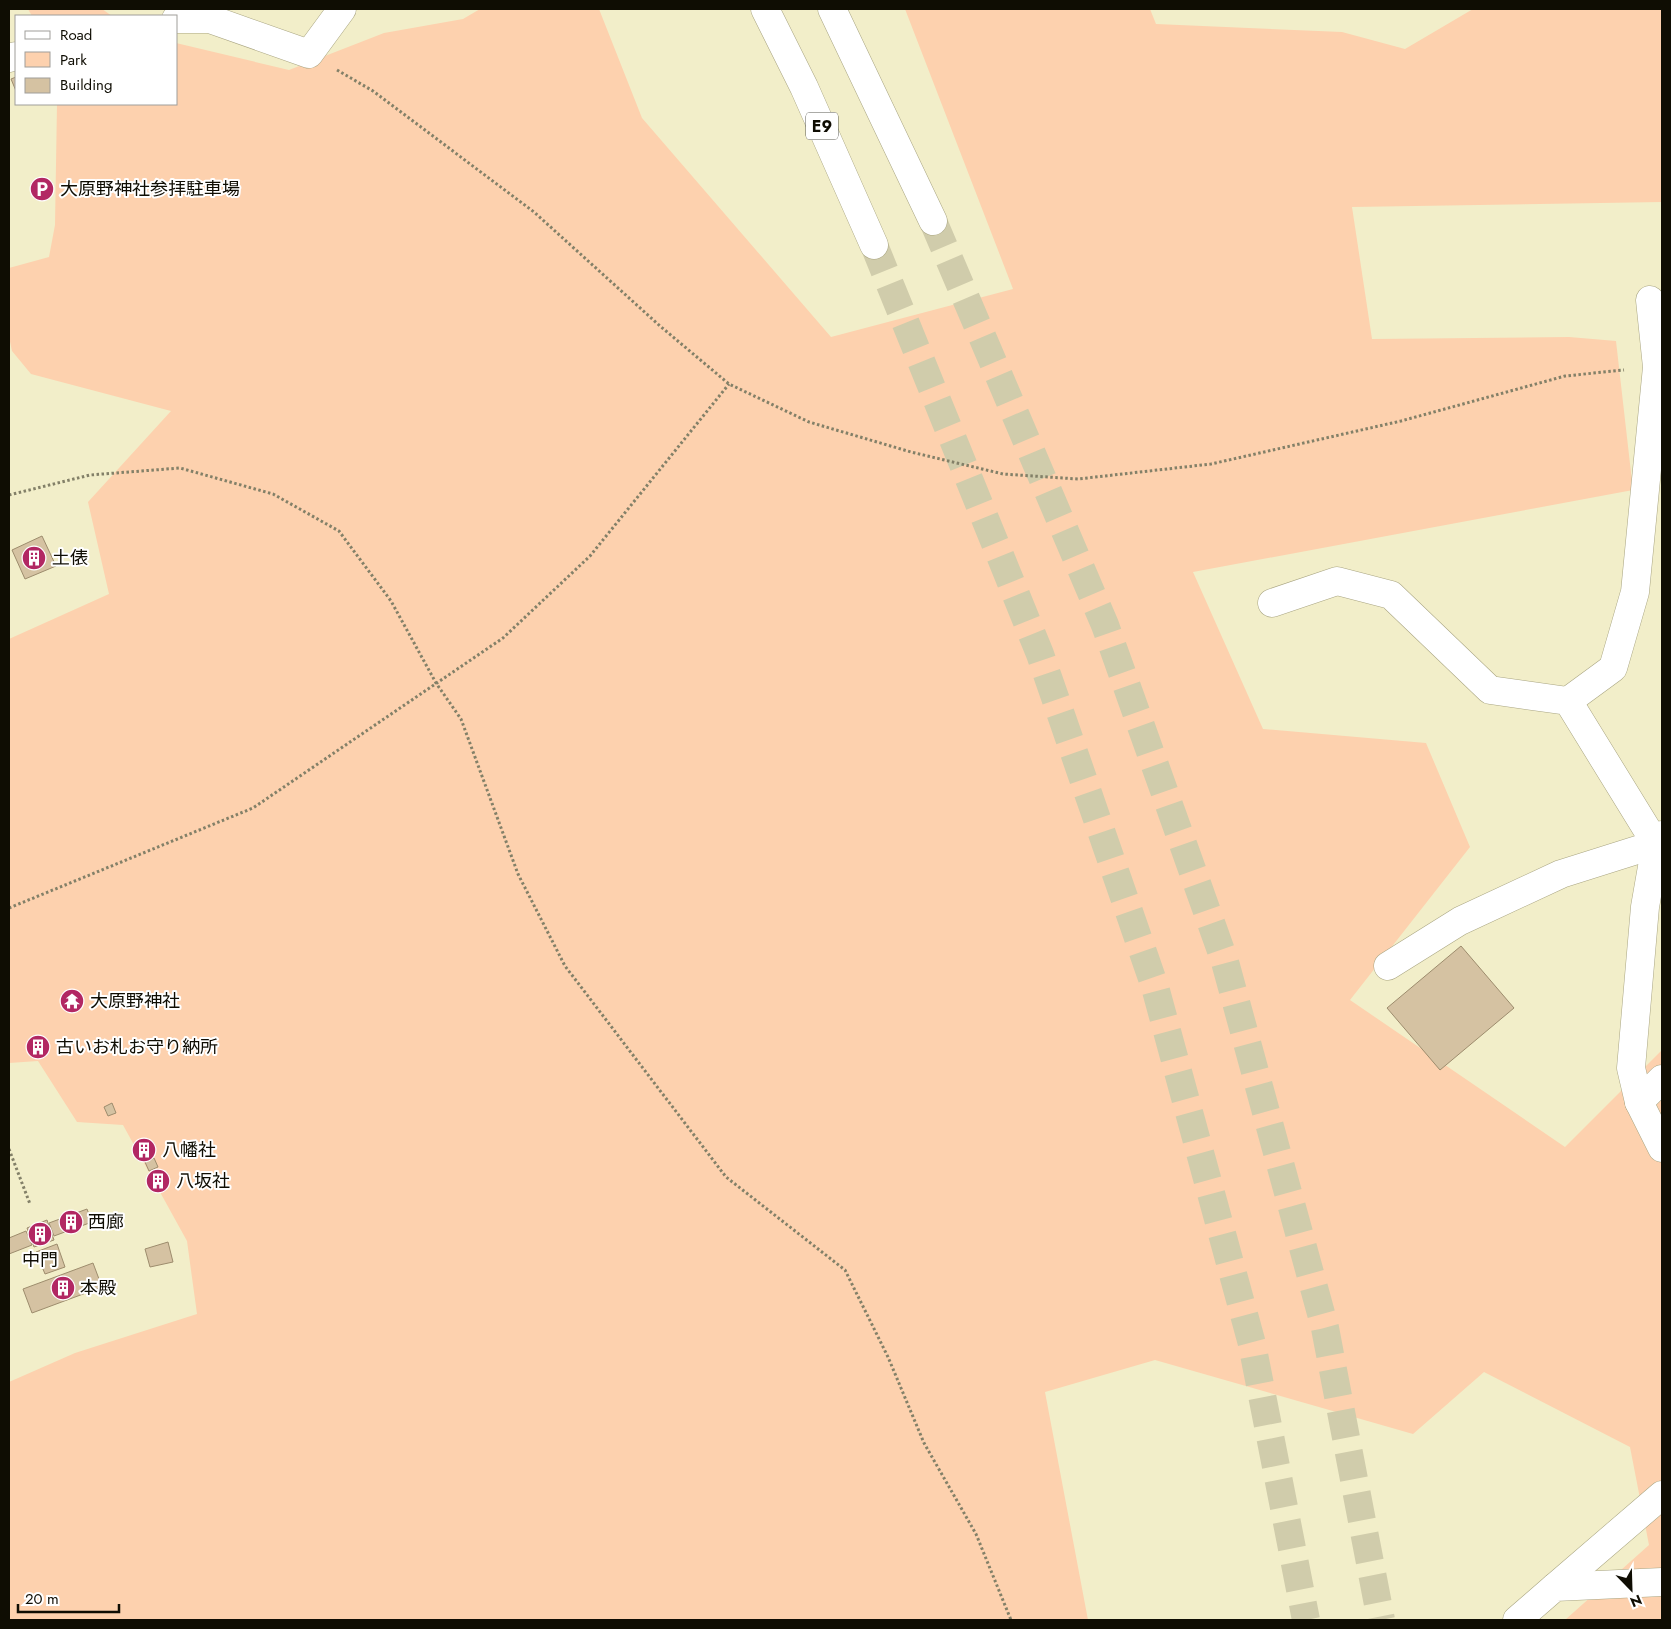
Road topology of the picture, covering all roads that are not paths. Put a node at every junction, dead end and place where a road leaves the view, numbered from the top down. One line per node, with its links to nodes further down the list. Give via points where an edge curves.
1 (342, 9): 4 (main road, via 309,54 210,19)
2 (765, 9): 6 (main road, E9, via 804,87)
3 (832, 9): 5 (main road)
4 (178, 19)
5 (933, 221)
6 (874, 245)
7 (1650, 300): 9 (main road, via 1657,367 1635,592 1613,668)
8 (1272, 603): 9 (main road, via 1337,580 1391,595 1490,690)
9 (1568, 701): 10 (main road)
10 (1659, 839): 11 (main road, via 1560,874 1460,921); 13 (main road, via 1645,907 1631,1068)
11 (1388, 966)
12 (1662, 1079): 13 (main road)
13 (1639, 1102): 14 (main road)
14 (1662, 1148)
15 (1662, 1495): 17 (main road)
16 (1662, 1582): 17 (main road)
17 (1555, 1587): 18 (main road)
18 (1517, 1620)

